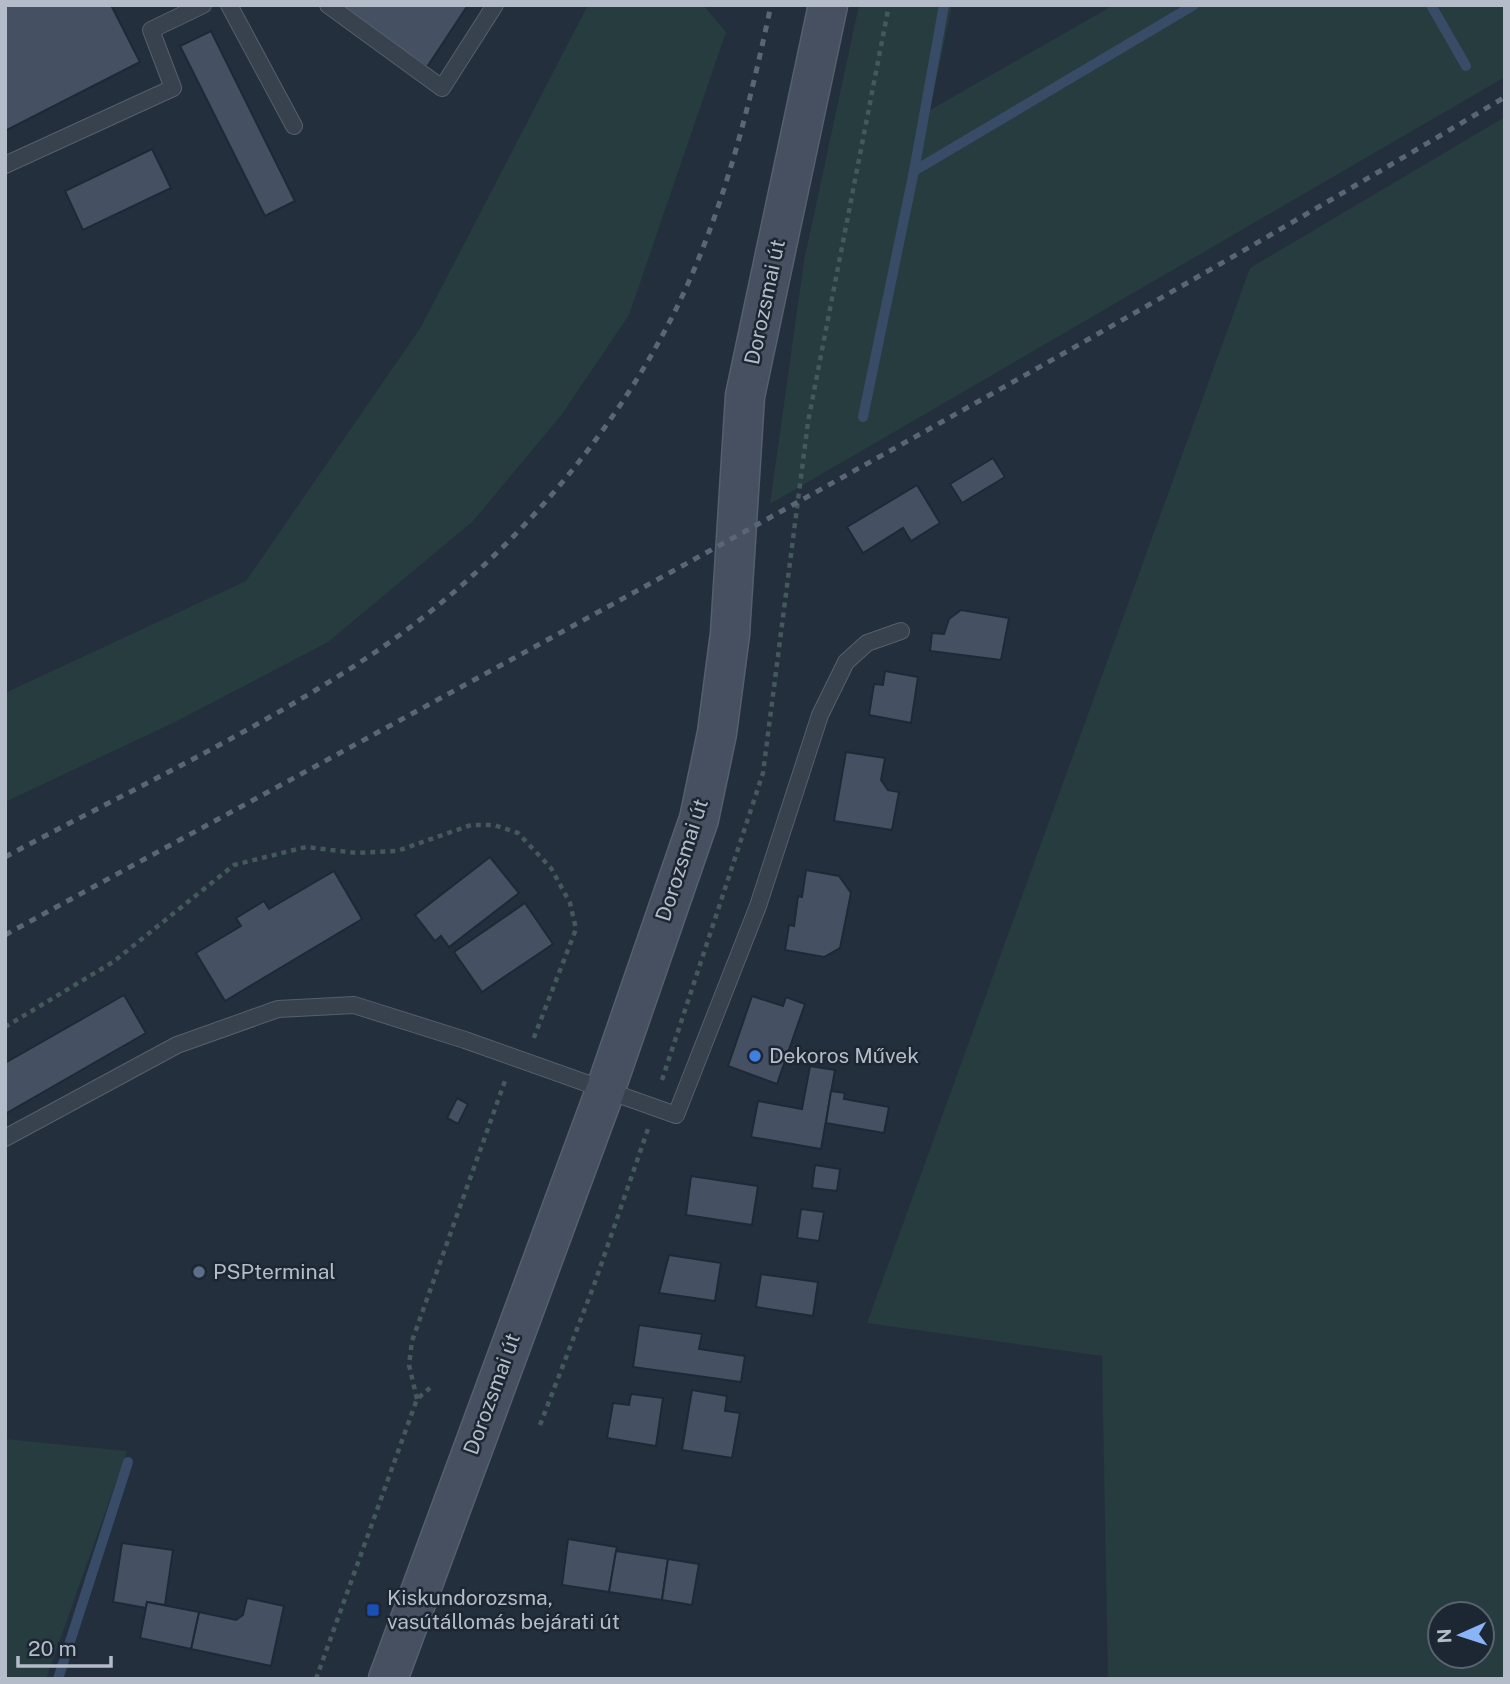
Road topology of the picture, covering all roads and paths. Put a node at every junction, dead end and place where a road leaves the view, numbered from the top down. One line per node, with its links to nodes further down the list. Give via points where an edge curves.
1 (203, 5): 8 (lane, via 151,30 173,88)
2 (229, 5): 7 (lane)
3 (328, 5): 4 (lane, via 442,88)
4 (495, 5)
5 (828, 5): 12 (main road, Dorozsmai út, via 745,396 730,634 717,733 699,819)
6 (889, 5): 13 (path, via 808,422 763,774)
7 (294, 126)
8 (5, 165)
9 (901, 631): 13 (lane, via 867,643 846,663 820,715 758,905 676,1115)
10 (5, 1027): 11 (path, via 113,962 234,865 306,846 357,853 397,851 471,825 494,825 518,833 551,867 570,903 576,929)
11 (519, 1058): 12 (lane); 14 (lane, via 354,1005 278,1009 177,1045); 16 (path, via 412,1341 409,1365)
12 (605, 1091): 13 (lane); 19 (main road, Dorozsmai út)
13 (654, 1107): 17 (path, via 599,1272)
14 (5, 1138)
15 (429, 1388): 16 (path)
16 (417, 1399): 18 (path)
17 (540, 1425)
18 (316, 1679)
19 (388, 1679)

